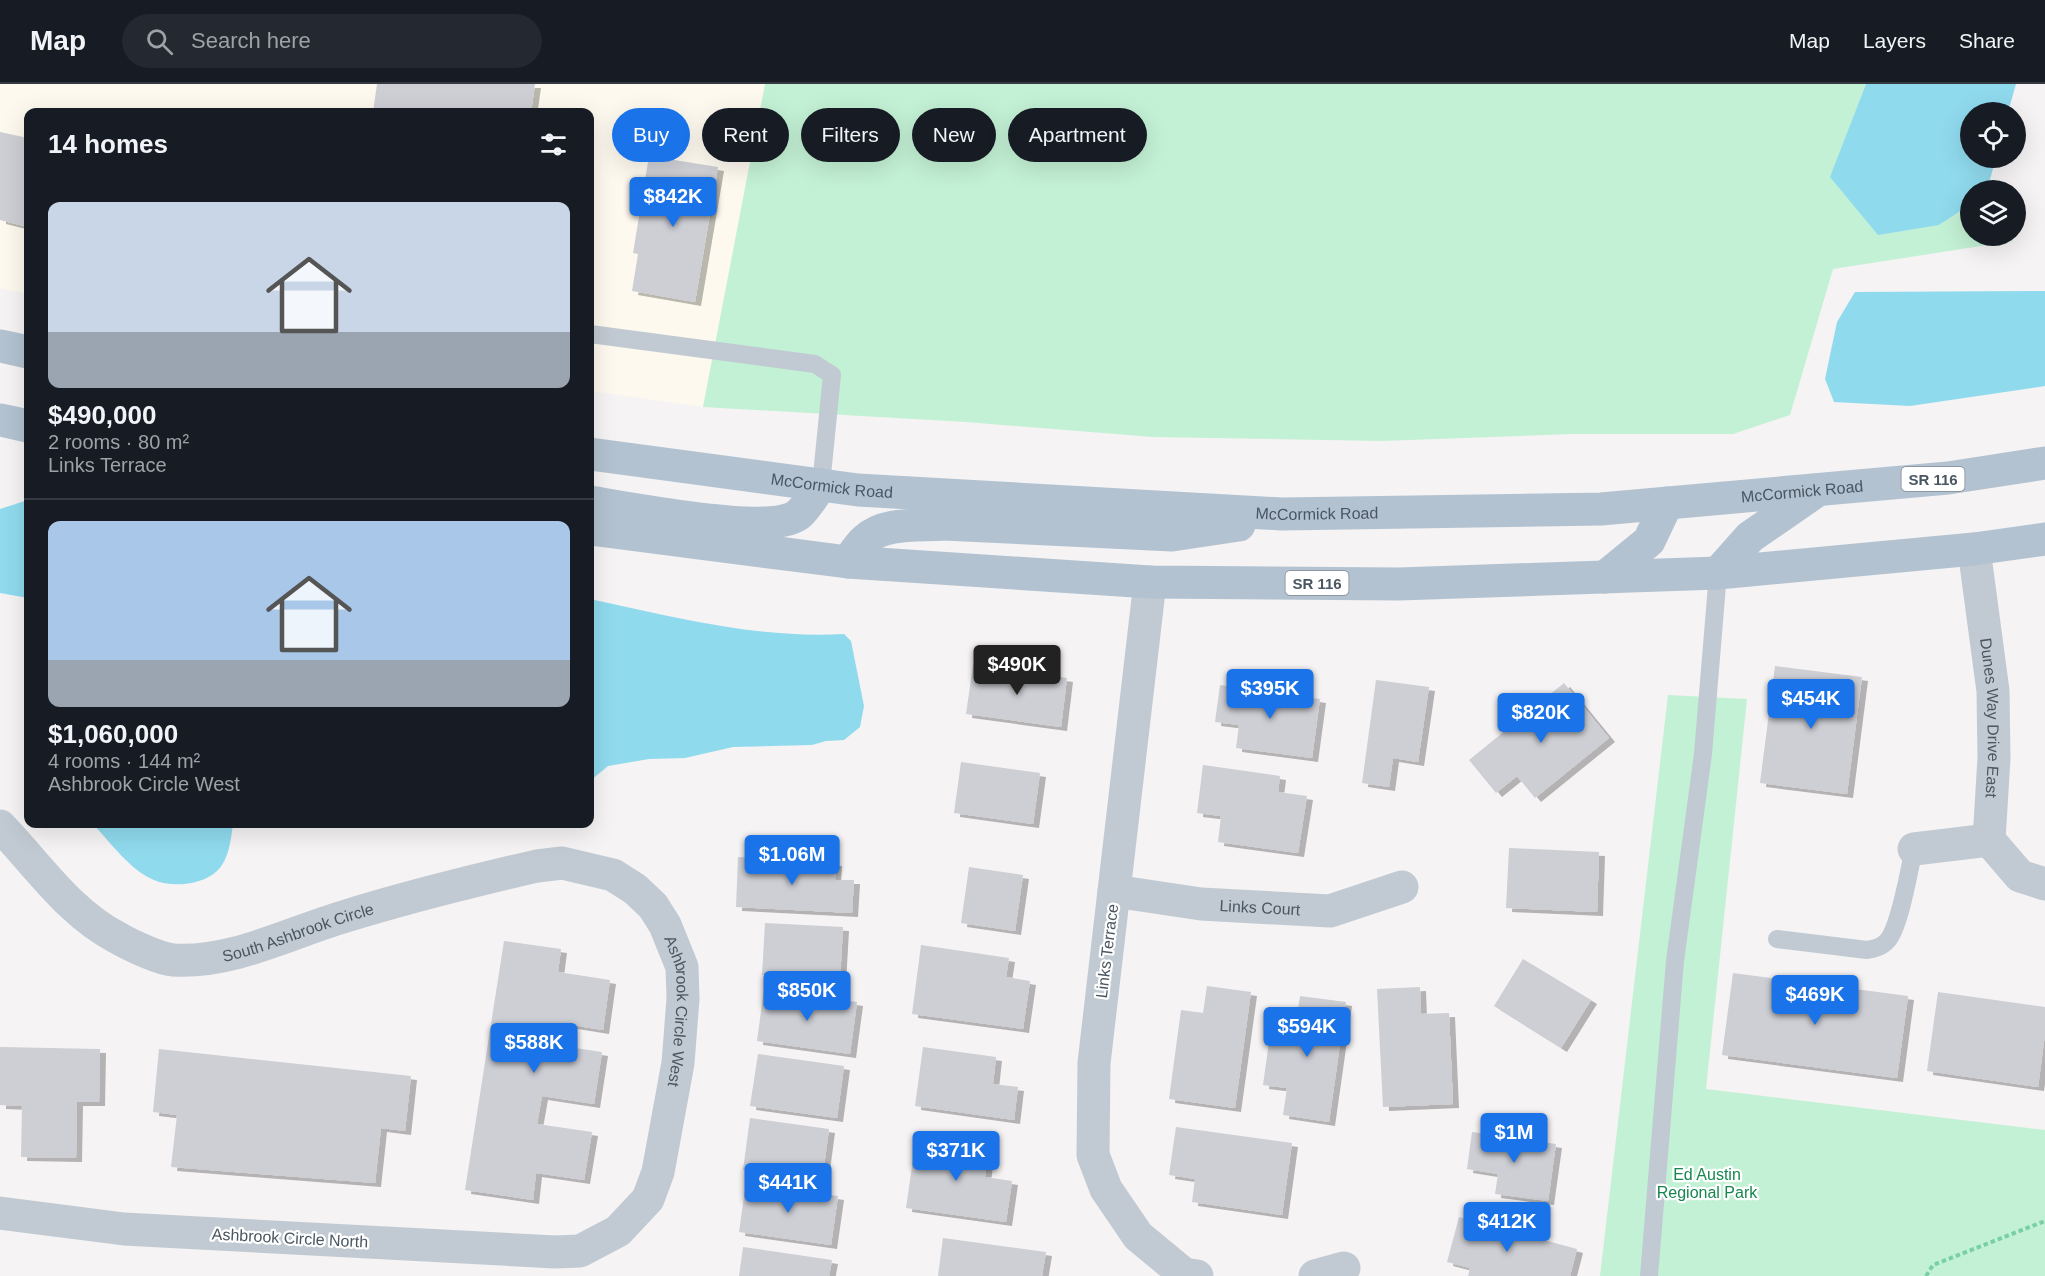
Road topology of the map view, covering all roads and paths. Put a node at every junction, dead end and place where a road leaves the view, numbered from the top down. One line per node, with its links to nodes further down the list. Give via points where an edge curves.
1 (594, 335): 8 (lane, via 815,364 832,375)
2 (0, 346): 3 (main road)
3 (24, 351)
4 (0, 420): 5 (main road)
5 (24, 425)
6 (594, 455): 8 (main road, McCormick Road / SR 116)
7 (2045, 463): 9 (main road, McCormick Road / SR 116, via 1948,478)
8 (821, 485): 10 (main road, via 799,514 782,522 752,524); 12 (main road, McCormick Road / SR 116)
9 (1819, 489): 11 (main road, McCormick Road / SR 116); 17 (main road, via 1750,537)
10 (594, 503)
11 (1667, 503): 12 (main road, McCormick Road / SR 116, via 1601,509); 18 (main road, via 1649,541)
12 (1282, 514): 16 (main road, via 1224,530 1172,535 943,524 905,526 880,530 865,539)
13 (594, 530): 16 (main road, SR 116)
14 (2045, 538): 15 (main road, SR 116)
15 (1974, 549): 17 (main road, SR 116); 21 (street, Dunes Way Drive East, via 1993,691)
16 (848, 562): 19 (main road, SR 116)
17 (1718, 573): 18 (main road, SR 116); 32 (lane, via 1707,721 1675,961)
18 (1605, 577): 19 (main road, SR 116, via 1399,584)
19 (1150, 582): 26 (street, Links Terrace)
20 (0, 826): 25 (street, South Ashbrook Circle, via 67,899 96,924 170,960 245,950 344,916 537,866 562,863 613,875)
21 (1989, 840): 22 (street); 23 (street)
22 (1914, 849): 27 (lane, via 1895,927 1889,940 1879,948 1867,950)
23 (2032, 880)
24 (1402, 887): 26 (street, Links Court, via 1330,911 1201,904)
25 (635, 889): 30 (street, Ashbrook Circle West, via 665,925 682,967 678,1063 658,1172 648,1199 618,1231)
26 (1114, 891): 31 (street, Links Terrace, via 1094,1063 1093,1155 1106,1189 1138,1236 1184,1274)
27 (1777, 939)
28 (0, 1213): 30 (street, Ashbrook Circle North, via 124,1229)
29 (2045, 1221): 33 (path, via 1933,1265)
30 (580, 1251)
31 (1197, 1276)
32 (1648, 1276)
33 (1926, 1276)

